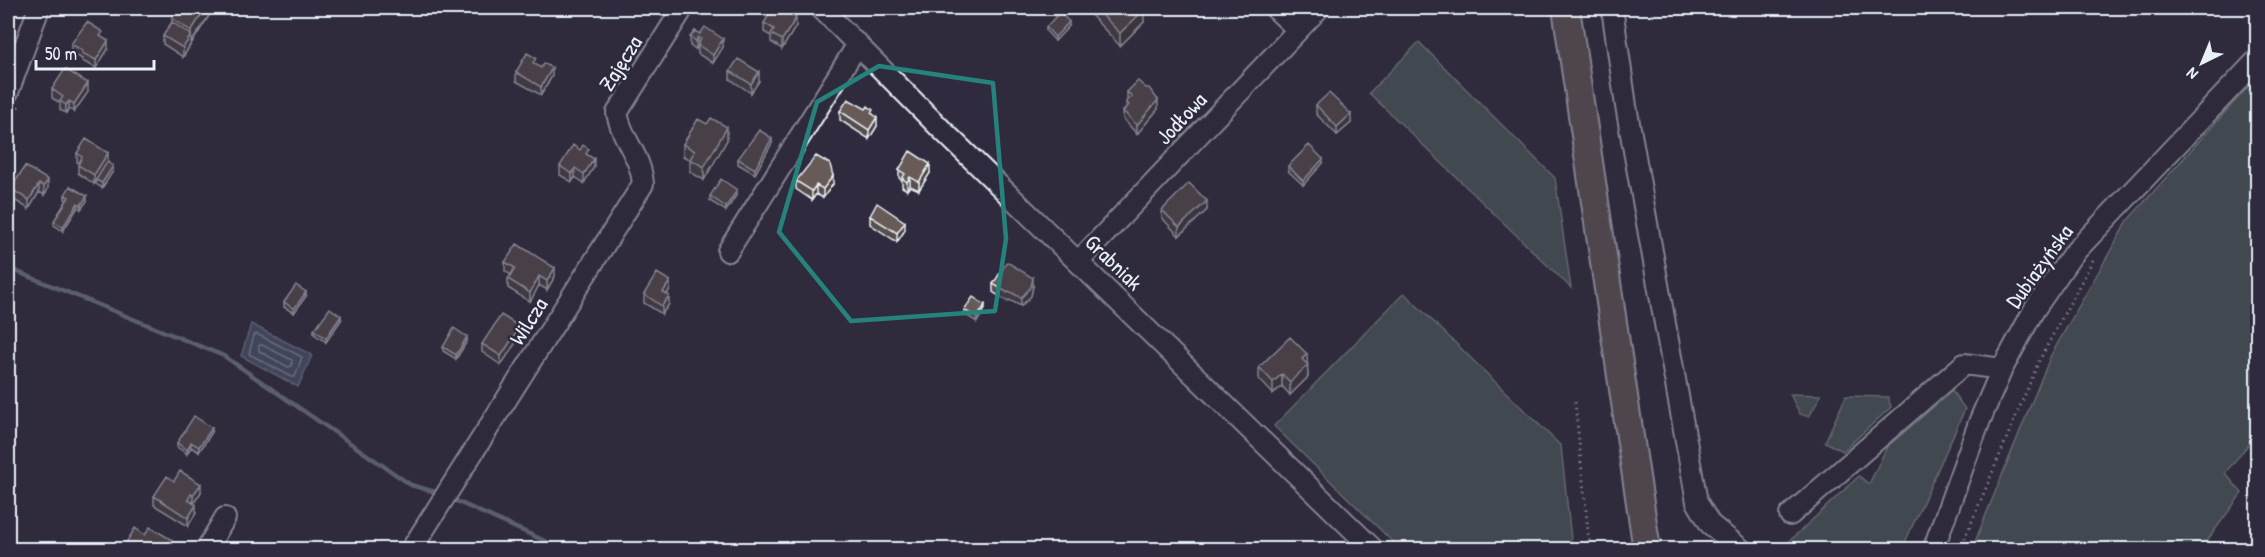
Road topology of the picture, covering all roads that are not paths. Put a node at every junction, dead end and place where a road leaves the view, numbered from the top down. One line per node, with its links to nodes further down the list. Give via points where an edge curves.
1 (39, 8): 11 (street)
2 (683, 8): 12 (street, Zajęcza)
3 (821, 8): 9 (street, Grabniak)
4 (1275, 8): 8 (street)
5 (1319, 8): 8 (street, Jodłowa)
6 (1566, 8): 21 (main road)
7 (1612, 8): 22 (street, via 1697,502 1710,524)
8 (1297, 29): 14 (street, Jodłowa)
9 (858, 44): 13 (street); 14 (street, Grabniak)
10 (2258, 59): 15 (street, Dubiażyńska, via 2072,255 2034,310)
11 (8, 92)
12 (617, 113): 19 (street, Wilcza, via 623,135 642,168 643,184)
13 (728, 251)
14 (1079, 261): 20 (street, Grabniak)
15 (2002, 369): 16 (street, via 1964,364); 23 (street, Dubiażyńska)
16 (1790, 515)
17 (225, 518): 18 (street)
18 (206, 549)
19 (411, 549)
20 (1374, 549)
21 (1647, 549)
22 (1742, 549)
23 (1933, 549)

